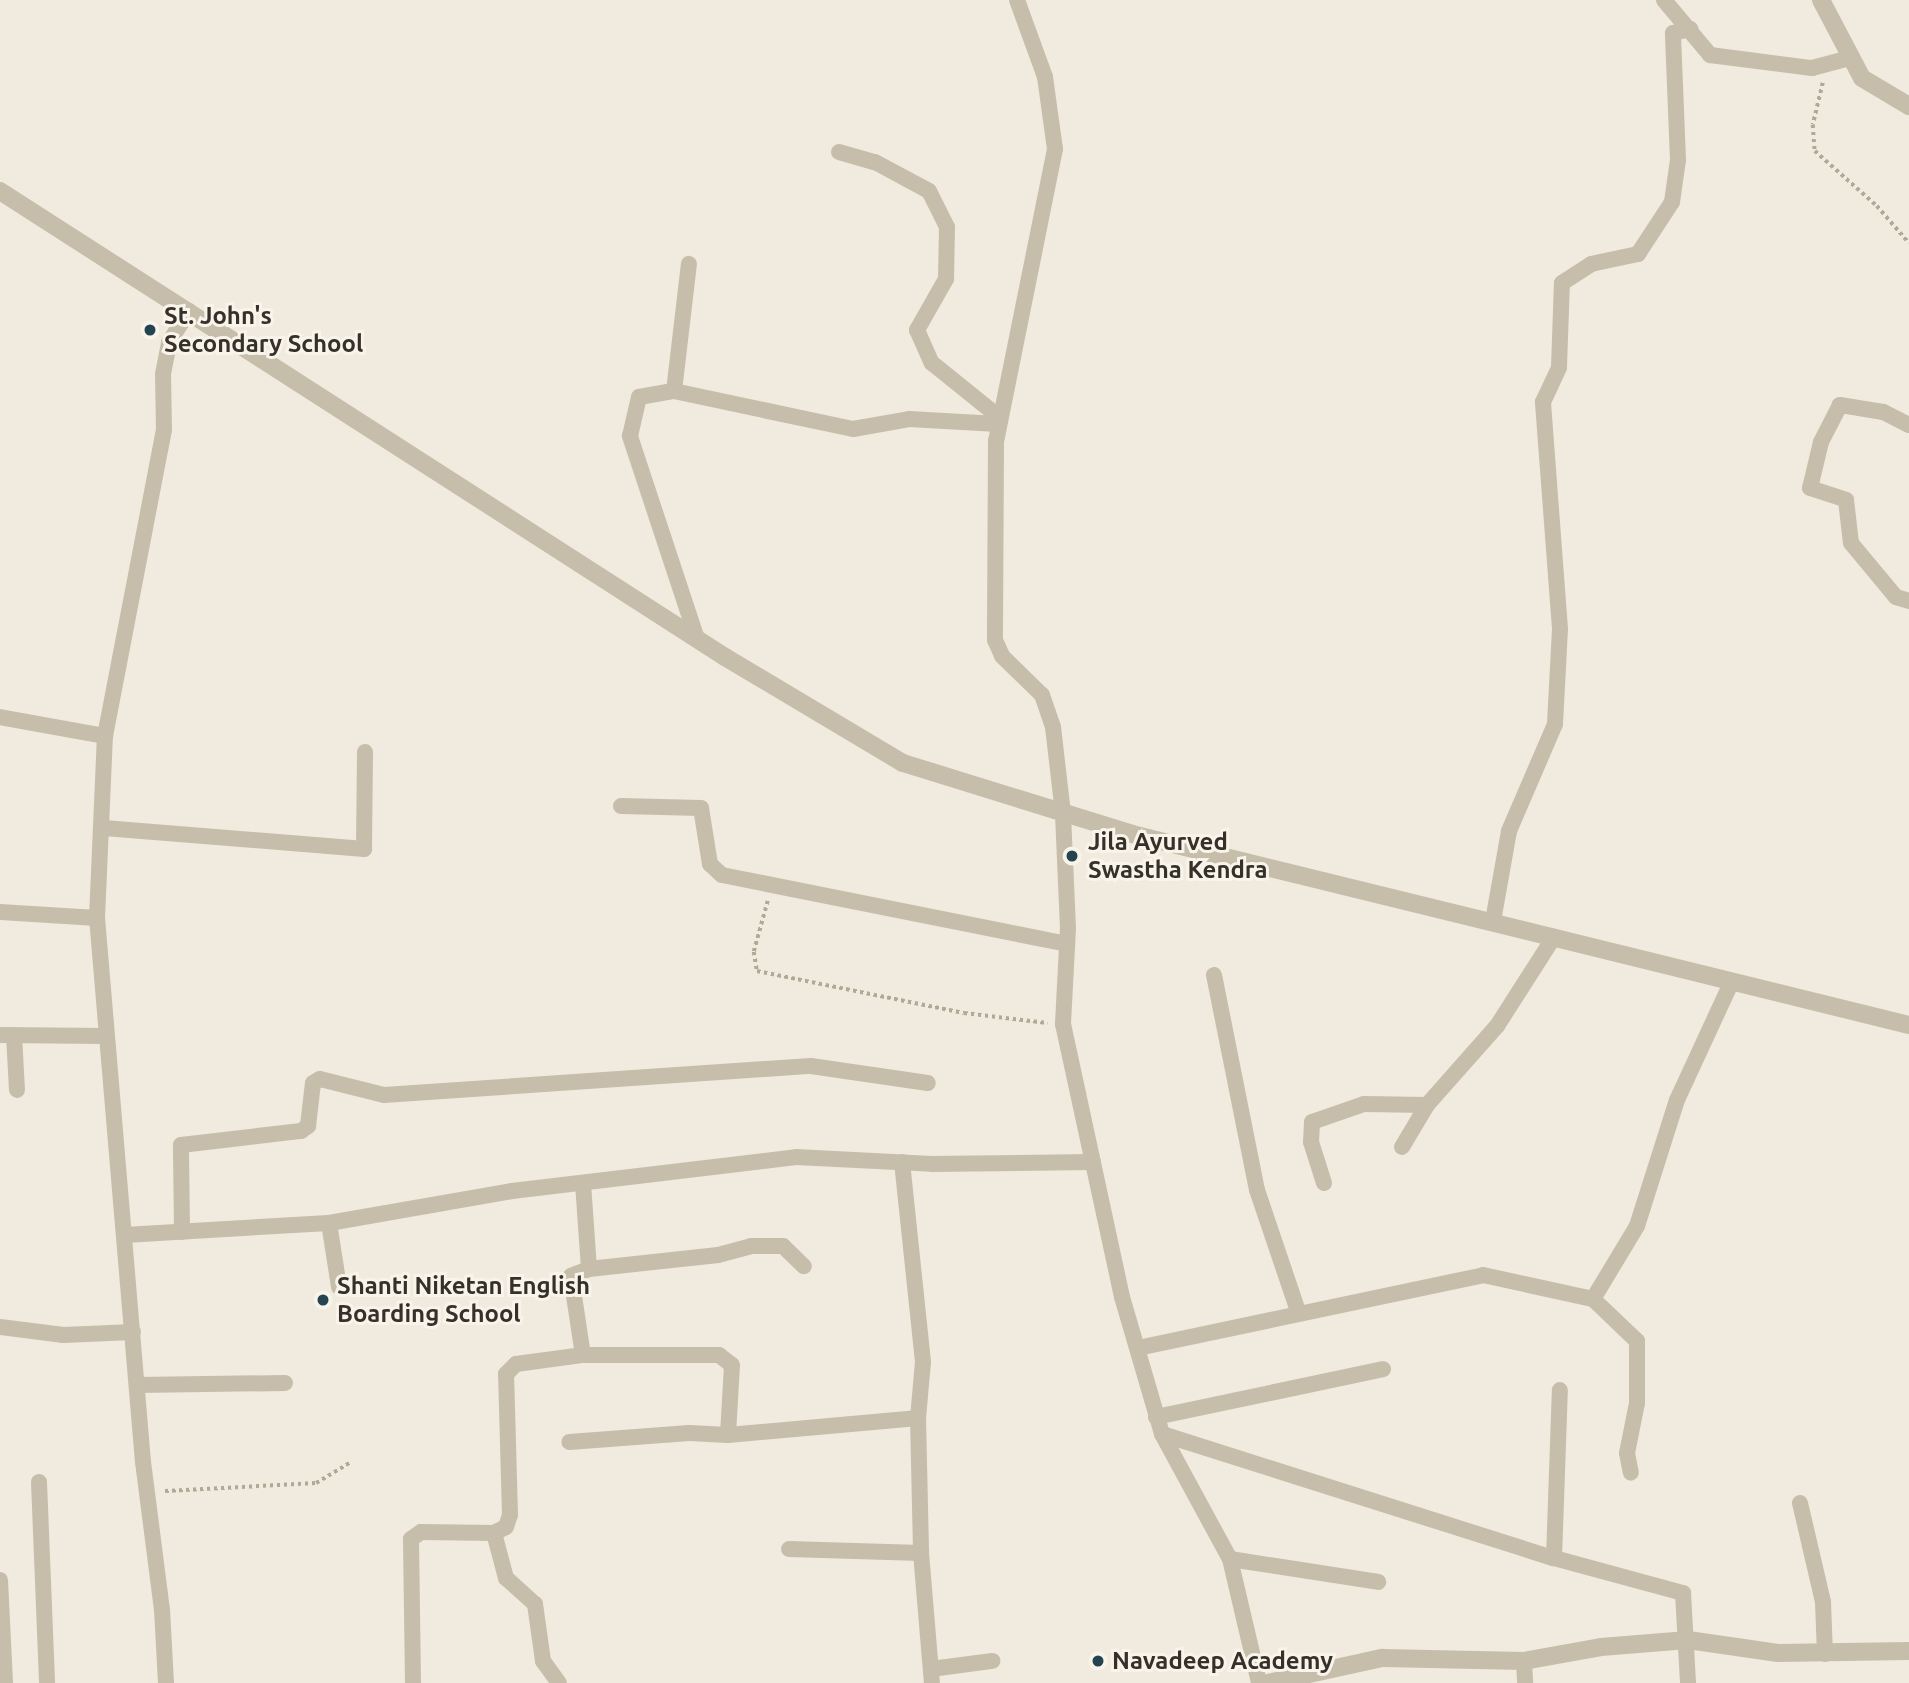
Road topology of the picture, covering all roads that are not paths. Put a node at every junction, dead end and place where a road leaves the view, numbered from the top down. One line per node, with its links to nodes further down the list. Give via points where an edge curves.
1 (1017, 0): 12 (street, via 1045,77 1055,149)
2 (1664, 0): 4 (street)
3 (1821, 0): 5 (street)
4 (1691, 29): 5 (street, via 1710,55 1812,68); 24 (street, via 1673,33 1678,160 1672,202 1638,254 1591,264 1562,283 1559,367 1544,402 1560,629 1555,724 1509,831)
5 (1850, 58): 6 (street, via 1863,78 1890,99)
6 (1909, 106)
7 (839, 152): 12 (street, via 875,162 929,191 947,227 946,279 917,330 932,363)
8 (0, 191): 10 (street)
9 (689, 264): 11 (street)
10 (189, 312): 15 (street); 17 (street, via 169,342 163,374 164,430)
11 (674, 391): 12 (street, via 853,429 909,419); 15 (street, via 639,397 630,436)
12 (999, 420): 20 (street, via 995,640 1002,656 1042,695 1053,727)
13 (1909, 425): 14 (street, via 1884,412 1840,405 1821,442 1810,488 1846,500 1851,543 1896,597)
14 (1909, 601)
15 (697, 639): 20 (street, via 845,733 902,763)
16 (0, 717): 17 (street)
17 (105, 736): 21 (street)
18 (365, 752): 21 (street, via 363,849)
19 (621, 806): 26 (street, via 701,808 710,864 722,875)
20 (1063, 814): 24 (street); 26 (street)
21 (104, 828): 23 (street)
22 (0, 912): 23 (street)
23 (97, 918): 31 (street)
24 (1493, 922): 25 (street)
25 (1554, 937): 28 (street); 34 (street, via 1497,1026)
26 (1067, 944): 37 (street, via 1063,1024)
27 (1214, 975): 47 (street, via 1257,1190)
28 (1732, 981): 29 (street); 46 (street, via 1677,1100 1637,1226)
29 (1909, 1025)
30 (7, 1035): 31 (street); 33 (street)
31 (105, 1036): 42 (street)
32 (928, 1083): 41 (street, via 811,1066 384,1095 320,1079 313,1083 308,1126 301,1131 181,1145)
33 (17, 1090)
34 (1427, 1105): 35 (street); 39 (street, via 1364,1104 1312,1122 1311,1142)
35 (1402, 1147)
36 (902, 1162): 37 (street); 38 (street, via 796,1157); 57 (street, via 923,1362)
37 (1093, 1162): 50 (street, via 1103,1219)
38 (583, 1183): 40 (street); 44 (street)
39 (1324, 1183)
40 (329, 1223): 41 (street); 45 (street)
41 (182, 1232): 42 (street)
42 (125, 1235): 49 (street)
43 (804, 1266): 44 (street, via 783,1246 751,1246 718,1255)
44 (589, 1269): 51 (street, via 571,1276)
45 (339, 1287)
46 (1593, 1299): 47 (street, via 1483,1275); 61 (street, via 1637,1340 1637,1403 1627,1453)
47 (1298, 1311): 50 (street)
48 (0, 1328): 49 (street, via 62,1335)
49 (133, 1332): 54 (street)
50 (1139, 1348): 56 (street)
51 (583, 1355): 58 (street, via 719,1355 732,1365); 64 (street, via 516,1364 506,1374 510,1515 506,1527)
52 (1383, 1369): 56 (street)
53 (285, 1383): 54 (street)
54 (138, 1385): 79 (street)
55 (1560, 1390): 67 (street)
56 (1156, 1417): 59 (street)
57 (918, 1418): 58 (street); 66 (street)
58 (728, 1434): 60 (street)
59 (1162, 1434): 67 (street); 68 (street)
60 (569, 1442)
61 (1631, 1473)
62 (38, 1482): 78 (street)
63 (1800, 1503): 73 (street, via 1824,1602)
64 (494, 1533): 80 (street, via 421,1532 411,1539); 81 (street, via 506,1578 535,1604 543,1661)
65 (789, 1549): 66 (street)
66 (922, 1553): 76 (street)
67 (1554, 1558): 71 (street, via 1683,1593)
68 (1230, 1559): 70 (street); 82 (street)
69 (0, 1580): 77 (street)
70 (1378, 1582)
71 (1688, 1640): 73 (street); 75 (street); 85 (street)
72 (1909, 1651): 73 (street)
73 (1825, 1654)
74 (992, 1661): 76 (street)
75 (1524, 1661): 83 (street, via 1382,1658); 84 (street)
76 (932, 1676)
77 (5, 1683)
78 (47, 1683)
79 (166, 1683)
80 (413, 1683)
81 (559, 1683)
82 (1259, 1683)
83 (1268, 1683)
84 (1525, 1683)
85 (1688, 1683)

